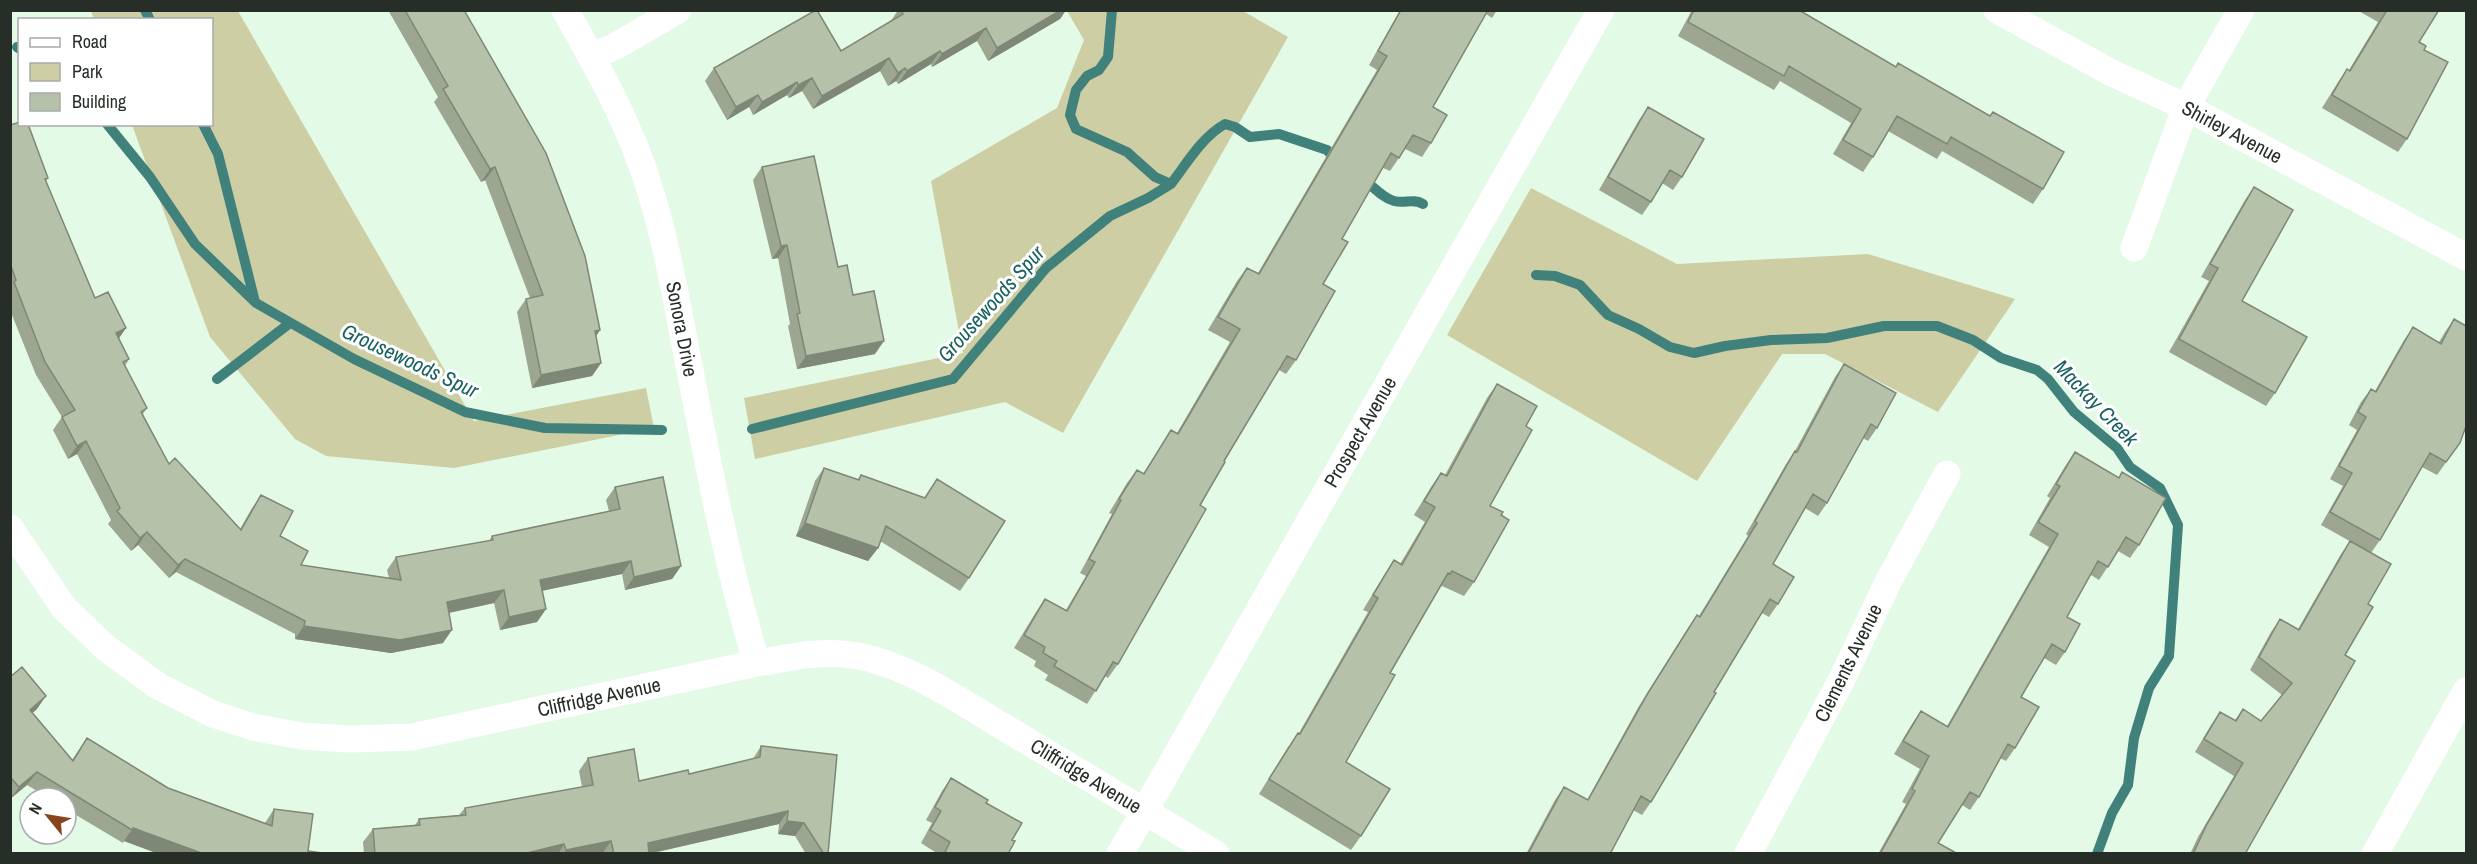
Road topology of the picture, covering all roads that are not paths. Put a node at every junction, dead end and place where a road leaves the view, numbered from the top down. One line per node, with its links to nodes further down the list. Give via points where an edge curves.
1 (565, 10): 6 (street, Sonora Drive)
2 (678, 10): 6 (street)
3 (1601, 10): 14 (street, Prospect Avenue)
4 (1996, 10): 7 (street, Shirley Avenue, via 2112,73)
5 (2241, 10): 7 (street)
6 (591, 57): 12 (street, Sonora Drive, via 624,122 650,190 670,269 706,453)
7 (2186, 107): 8 (street); 9 (street, Shirley Avenue)
8 (2133, 248)
9 (2466, 257)
10 (1947, 474): 17 (street, Clements Avenue)
11 (10, 528): 12 (street, Cliffridge Avenue, via 64,608 106,648 158,686 213,714 301,736 351,740 412,737)
12 (757, 663): 14 (street, Cliffridge Avenue, via 833,652 876,660 950,696)
13 (2466, 690): 18 (street)
14 (1144, 811): 15 (street, Prospect Avenue); 16 (street, Cliffridge Avenue)
15 (1120, 854)
16 (1216, 854)
17 (1748, 854)
18 (2375, 854)

